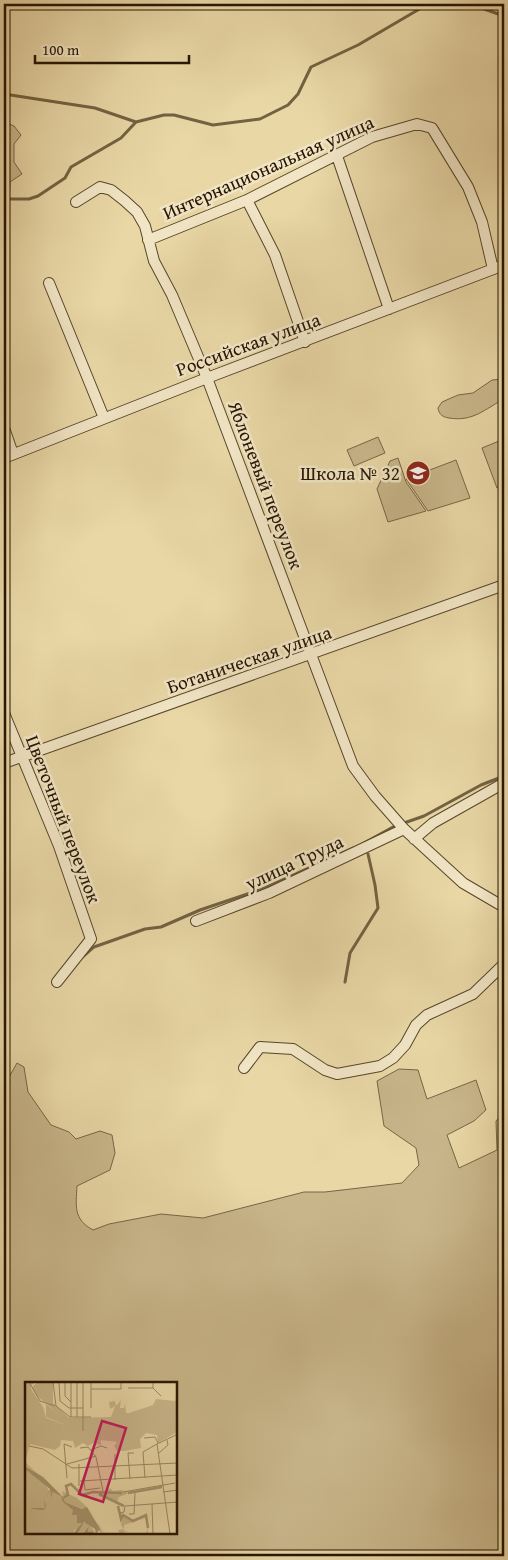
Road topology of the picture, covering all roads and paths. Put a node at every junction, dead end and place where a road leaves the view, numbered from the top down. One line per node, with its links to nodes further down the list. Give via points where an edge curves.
1 (337, 156): 2 (street, Интернациональная улица); 6 (street, Интернациональная улица, via 372,137 417,124 432,128 468,187 482,222); 8 (street)
2 (247, 200): 4 (street, Интернациональная улица); 9 (street, via 275,255)
3 (76, 202): 4 (street, Яблоневый переулок, via 100,187 111,190 137,212)
4 (148, 240): 10 (street, Яблоневый переулок, via 154,261 172,295)
5 (504, 265): 6 (street, Российская улица)
6 (492, 269): 8 (street, Российская улица)
7 (49, 283): 11 (street)
8 (389, 310): 9 (street, Российская улица)
9 (304, 342): 10 (street, Российская улица)
10 (206, 378): 11 (street, Российская улица); 15 (street, Яблоневый переулок)
11 (104, 418): 13 (street, Российская улица)
12 (4, 428): 13 (street)
13 (8, 456)
14 (504, 585): 15 (street, Ботаническая улица)
15 (312, 655): 17 (street, Ботаническая улица); 20 (street, Яблоневый переулок, via 353,766)
16 (4, 712): 17 (street, Цветочный переулок)
17 (22, 757): 18 (street, Ботаническая улица); 25 (street, Цветочный переулок, via 59,846 91,939)
18 (4, 763)
19 (504, 783): 21 (street, via 433,823)
20 (404, 829): 21 (street, Яблоневый переулок); 23 (street, улица Труда, via 269,893)
21 (414, 838): 22 (street, Яблоневый переулок, via 463,883)
22 (504, 907)
23 (196, 921)
24 (504, 964): 26 (street, via 474,994 427,1015 416,1025 405,1045 380,1066 337,1074 293,1049 260,1047)
25 (57, 982)
26 (244, 1068)

